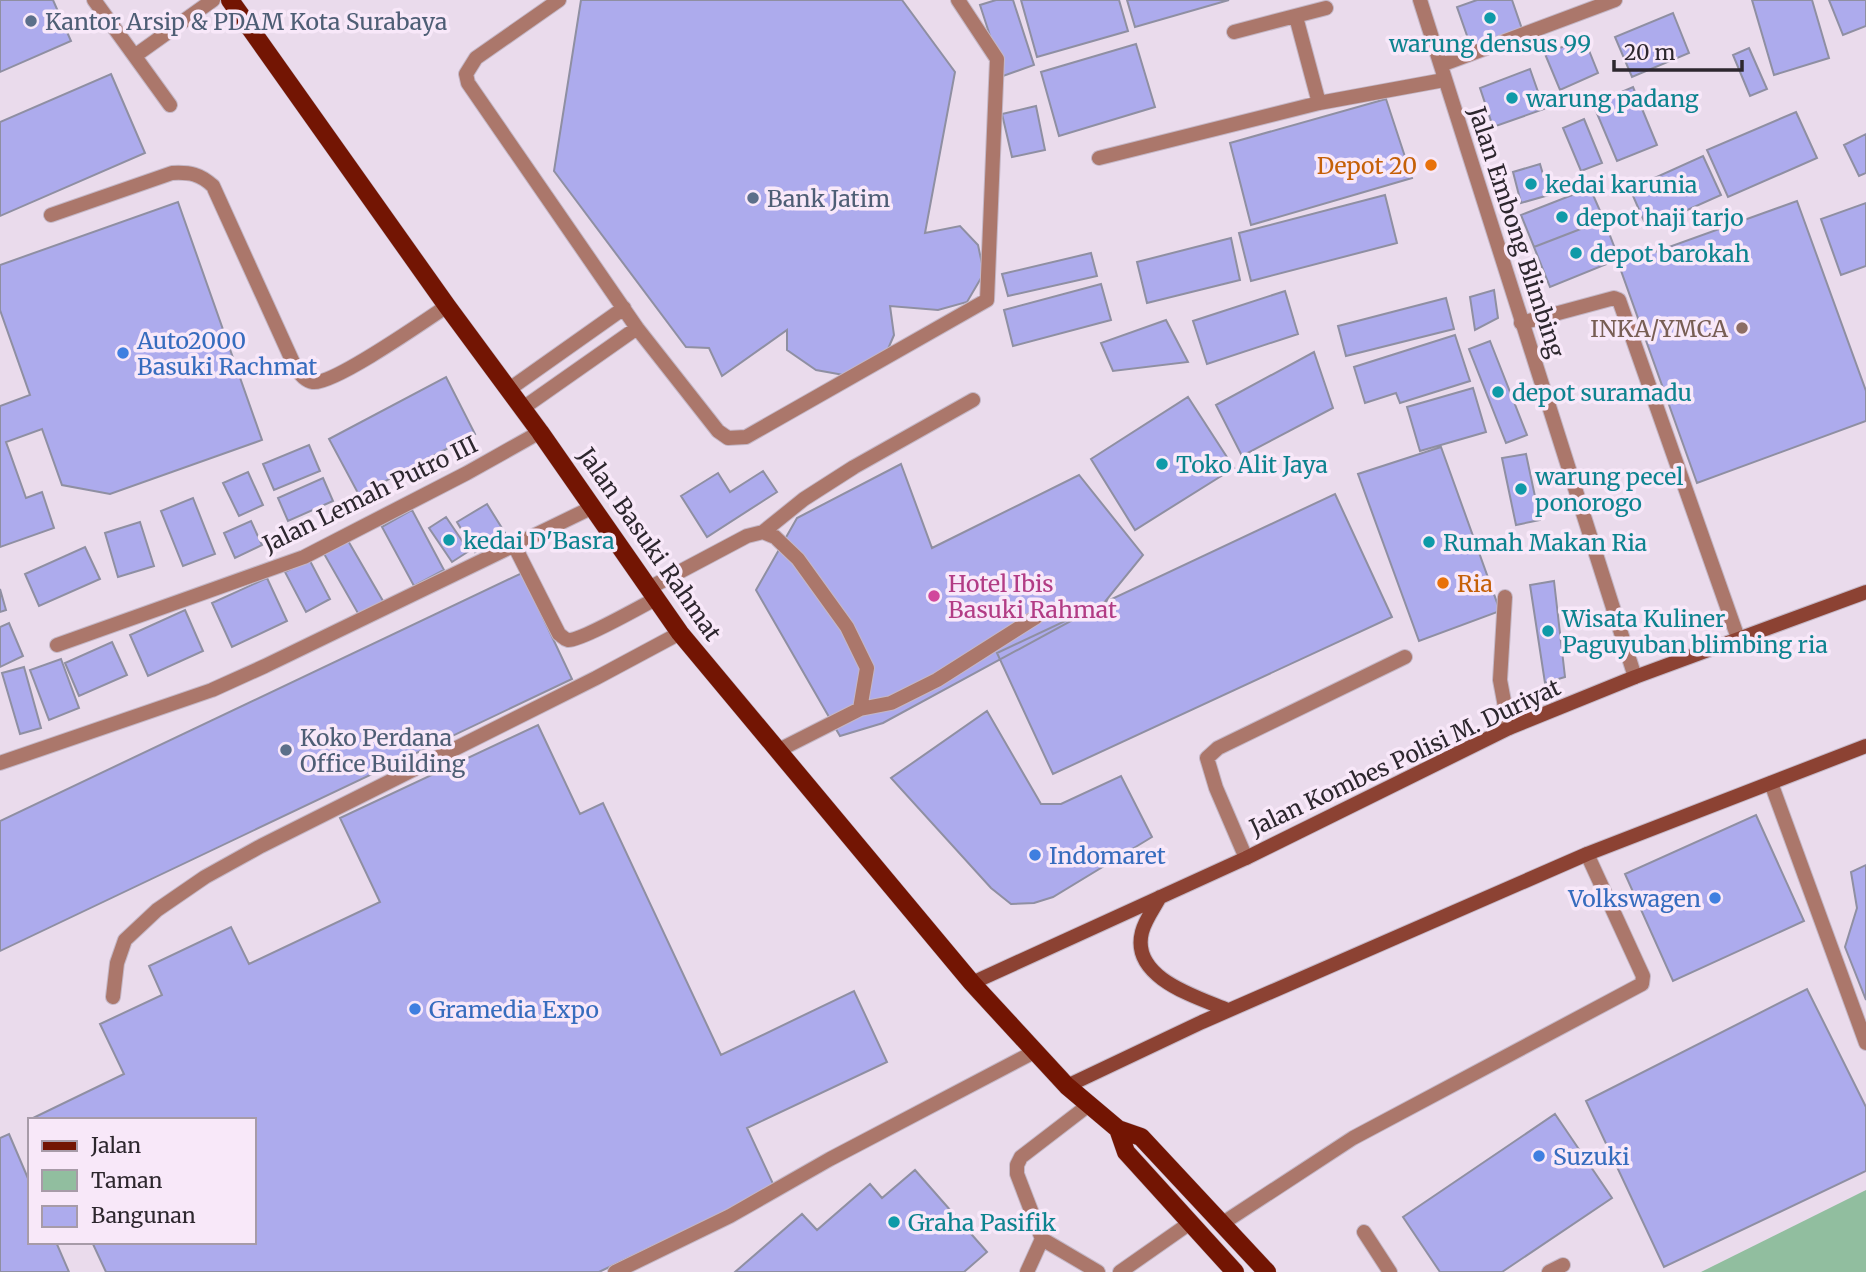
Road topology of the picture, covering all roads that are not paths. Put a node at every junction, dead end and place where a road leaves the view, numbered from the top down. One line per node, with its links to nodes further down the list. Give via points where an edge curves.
1 (94, 0): 11 (street)
2 (213, 0): 11 (street)
3 (230, 0): 18 (main road, Jalan Basuki Rahmat)
4 (559, 0): 19 (street, via 476,58 466,74)
5 (958, 0): 21 (street, via 997,59 987,300 746,437 728,438 718,431)
6 (1420, 0): 12 (street, Jalan Embong Blimbing)
7 (1615, 0): 12 (street)
8 (1326, 8): 9 (street)
9 (1296, 17): 10 (street); 14 (street)
10 (1234, 33)
11 (135, 55): 15 (street)
12 (1441, 65): 13 (street, Jalan Embong Blimbing)
13 (1444, 80): 14 (street); 20 (street, Jalan Embong Blimbing)
14 (1319, 103): 16 (street)
15 (170, 105)
16 (1099, 158)
17 (51, 215): 18 (street, via 172,173 203,176 214,186 296,369 312,382 324,381)
18 (447, 306): 22 (main road, Jalan Basuki Rahmat)
19 (624, 308): 21 (street); 22 (street)
20 (1521, 323): 34 (street, via 1614,298 1622,304); 37 (street, Jalan Embong Blimbing)
21 (637, 328): 24 (street)
22 (508, 390): 24 (main road, Jalan Basuki Rahmat)
23 (973, 400): 27 (street, via 853,467)
24 (523, 408): 25 (main road, Jalan Basuki Rahmat)
25 (540, 432): 26 (main road, Jalan Basuki Rahmat); 35 (street, Jalan Lemah Putro III, via 304,557)
26 (593, 507): 28 (street); 30 (main road, Jalan Basuki Rahmat)
27 (763, 533): 30 (street, via 747,536); 38 (street, via 775,537 798,559 847,627 867,668)
28 (514, 545): 30 (street, via 565,639 596,629); 42 (street, via 212,690)
29 (1866, 592): 34 (street, Jalan Kombes Polisi M. Duriyat)
30 (653, 593): 33 (main road, Jalan Basuki Rahmat)
31 (1504, 597): 39 (street, via 1500,680)
32 (1036, 617): 38 (street, via 937,680 891,703)
33 (680, 633): 41 (main road, Jalan Basuki Rahmat); 48 (street, via 205,877 157,910 125,940)
34 (1738, 638): 37 (street, Jalan Kombes Polisi M. Duriyat)
35 (57, 645)
36 (1405, 657): 45 (street, via 1218,748 1207,758)
37 (1635, 677): 39 (street, Jalan Kombes Polisi M. Duriyat)
38 (860, 709): 41 (street)
39 (1509, 728): 45 (street, Jalan Kombes Polisi M. Duriyat)
40 (1866, 746): 43 (street)
41 (777, 751): 47 (main road, Jalan Basuki Rahmat)
42 (0, 762)
43 (1771, 783): 44 (street); 50 (street)
44 (1587, 854): 49 (street); 56 (street, via 1643,976 1642,984 1353,1138)
45 (1246, 858): 46 (street, Jalan Kombes Polisi M. Duriyat)
46 (1160, 897): 47 (street, Jalan Kombes Polisi M. Duriyat); 49 (street, via 1142,932 1142,952 1149,966 1166,984)
47 (972, 983): 51 (main road, Jalan Basuki Rahmat)
48 (113, 998)
49 (1228, 1010): 52 (street)
50 (1866, 1043)
51 (1034, 1052): 52 (main road, Jalan Basuki Rahmat); 60 (street, via 730,1216)
52 (1068, 1086): 53 (main road, Jalan Basuki Rahmat)
53 (1090, 1104): 54 (main road, Jalan Basuki Rahmat); 58 (street, via 1027,1152 1017,1165)
54 (1118, 1129): 55 (main road, via 1126,1152); 56 (main road, via 1141,1137)
55 (1190, 1223): 63 (street); 64 (main road)
56 (1223, 1223): 65 (main road)
57 (1364, 1232): 66 (street)
58 (1042, 1239): 61 (street); 62 (street)
59 (1563, 1265): 67 (street)
60 (615, 1272)
61 (1027, 1272)
62 (1098, 1272)
63 (1121, 1272)
64 (1235, 1272)
65 (1267, 1272)
66 (1390, 1272)
67 (1549, 1272)

